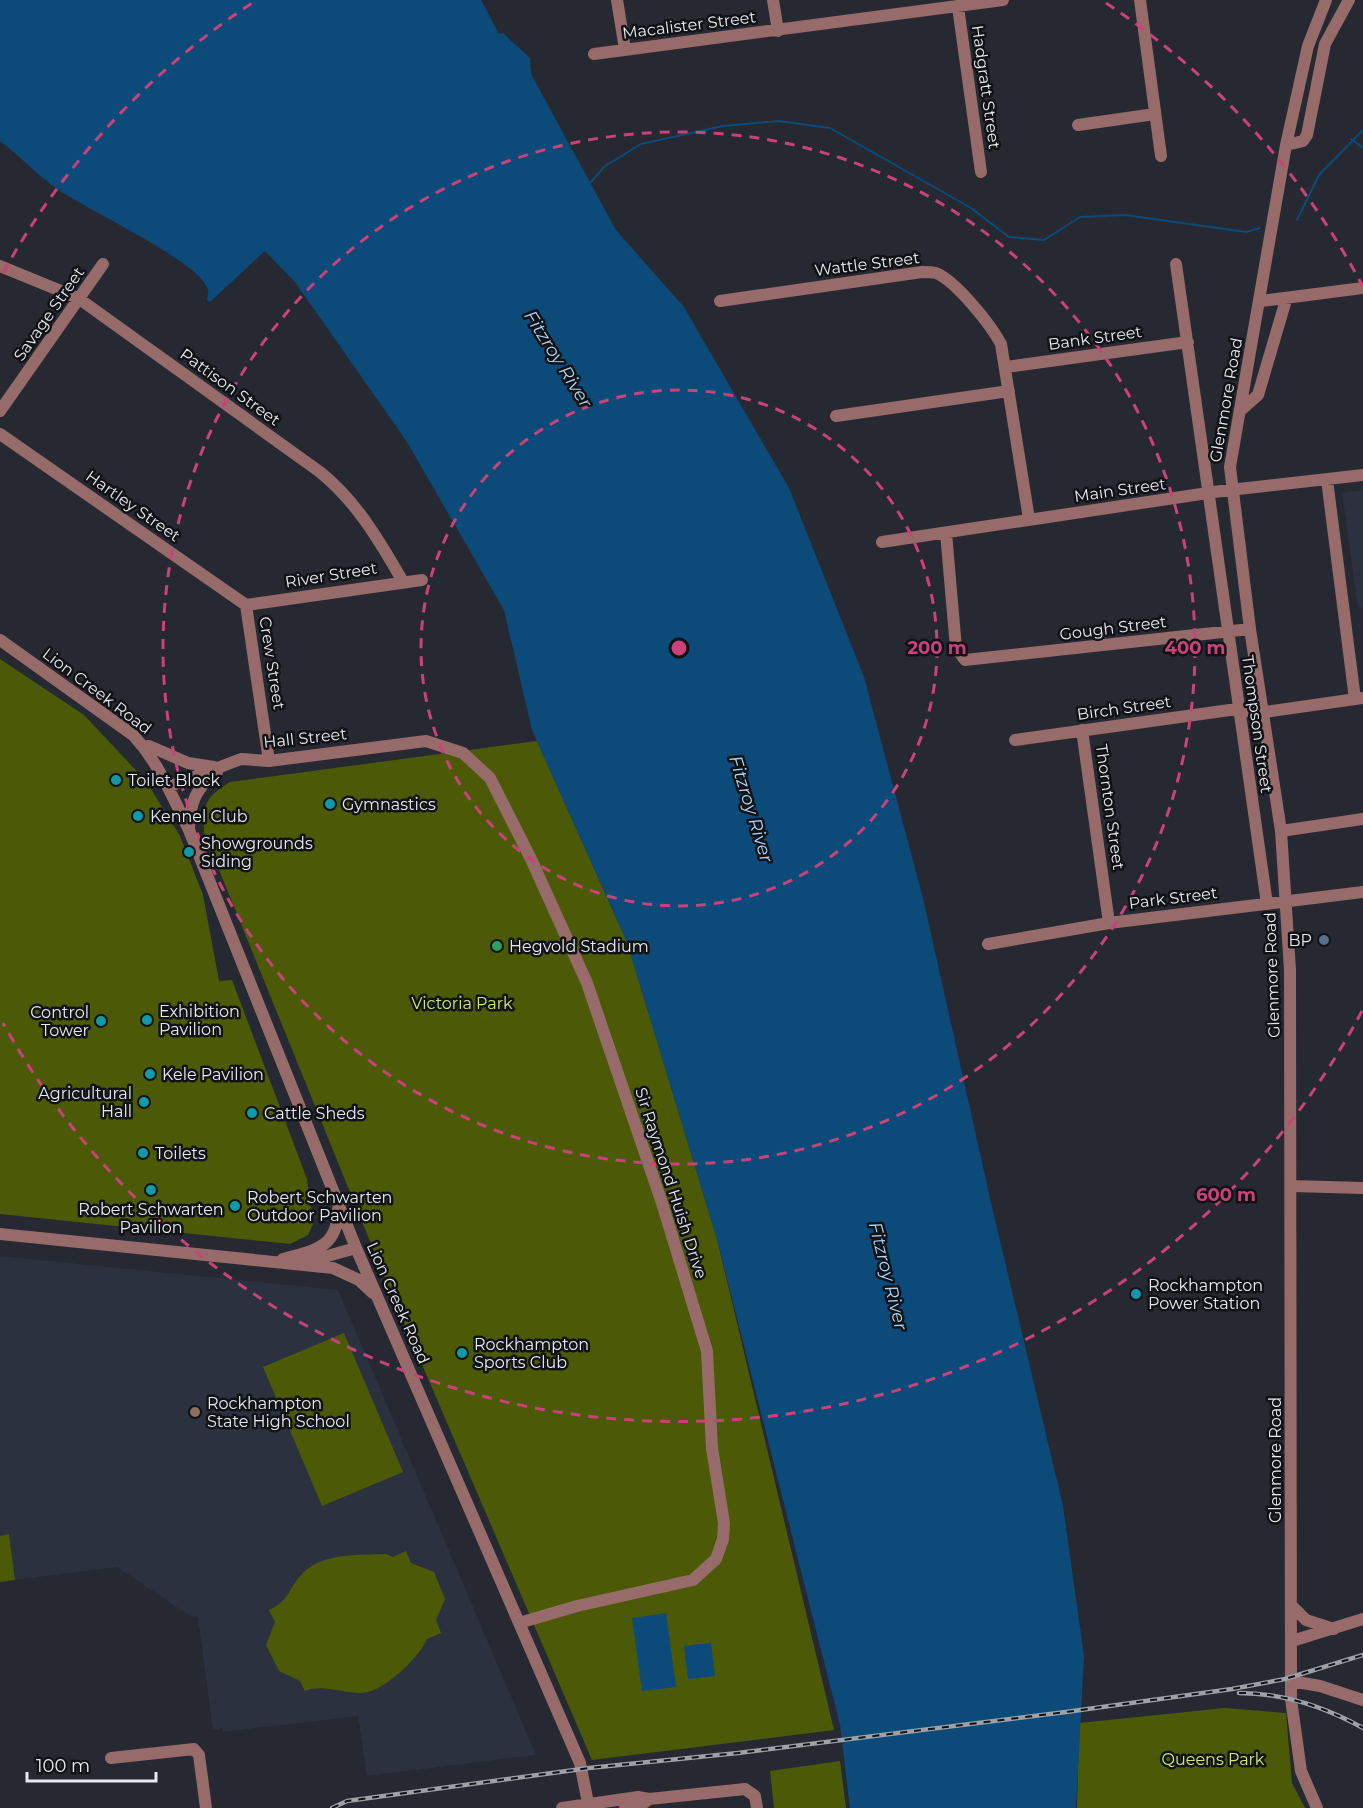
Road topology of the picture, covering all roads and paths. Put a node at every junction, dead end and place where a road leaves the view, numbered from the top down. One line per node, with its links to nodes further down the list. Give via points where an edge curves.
1 (617, 0): 9 (street)
2 (773, 0): 8 (street)
3 (1003, 0): 7 (street, Macalister Street)
4 (1140, 0): 11 (street)
5 (1326, 0): 13 (street, Glenmore Road, via 1308,46)
6 (1349, 0): 13 (street, via 1324,44 1307,135 1303,141)
7 (958, 7): 8 (street, Macalister Street); 15 (street, Hadgratt Street)
8 (778, 31): 9 (street, Macalister Street)
9 (625, 49): 10 (street, Macalister Street)
10 (594, 54)
11 (1155, 114): 12 (street); 14 (street)
12 (1078, 125)
13 (1286, 145): 23 (street, Glenmore Road)
14 (1161, 156)
15 (981, 172)
16 (103, 264): 20 (street, Savage Street)
17 (1176, 264): 24 (street, Thompson Street)
18 (0, 266): 20 (street, Pattison Street)
19 (1363, 288): 21 (street)
20 (78, 298): 28 (street, Savage Street); 38 (street, Pattison Street, via 340,488 370,527)
21 (1286, 300): 23 (street); 27 (street, via 1258,395)
22 (720, 301): 25 (street, Wattle Street, via 903,274 935,273 948,280 993,330)
23 (1260, 301): 27 (street, Glenmore Road)
24 (1188, 342): 25 (street, Bank Street); 34 (street, Thompson Street)
25 (1006, 367): 26 (street)
26 (1010, 391): 29 (street); 35 (street)
27 (1241, 410): 33 (street, Glenmore Road, via 1231,461)
28 (0, 411)
29 (836, 416)
30 (0, 434): 40 (street, Hartley Street)
31 (1363, 475): 32 (street, Main Street)
32 (1327, 480): 33 (street, Main Street); 44 (street)
33 (1232, 490): 34 (street, Main Street); 41 (street, Glenmore Road)
34 (1209, 494): 35 (street, Main Street); 42 (street, Thompson Street)
35 (1029, 519): 36 (street, Main Street)
36 (946, 533): 37 (street, Main Street); 42 (street, Gough Street, via 956,648 965,660)
37 (882, 542)
38 (402, 580): 39 (street, River Street); 40 (street, River Street)
39 (422, 580)
40 (246, 605): 51 (street, Crew Street)
41 (1250, 629): 42 (street, Gough Street); 46 (street, Glenmore Road)
42 (1228, 631): 45 (street, Thompson Street)
43 (0, 640): 49 (street, Lion Creek Road, via 133,735)
44 (1359, 699): 46 (street, Birch Street)
45 (1237, 709): 46 (street, Birch Street); 47 (street, Birch Street); 59 (street, Thompson Street)
46 (1264, 712): 56 (street, Glenmore Road)
47 (1082, 730): 48 (street, Birch Street); 60 (street, Thornton Street)
48 (1015, 740)
49 (144, 747): 52 (street, via 188,763); 53 (street, Lion Creek Road)
50 (449, 747): 51 (street, Hall Street, via 426,741); 71 (street, Sir Raymond Huish Drive, via 473,759 490,778 587,983 662,1203 707,1351 712,1448 724,1523 722,1547 713,1563 693,1580 613,1598 579,1612)
51 (270, 761): 52 (street, Hall Street, via 241,759)
52 (223, 768): 53 (street, Hall Street, via 190,776); 55 (street, via 203,782 193,798)
53 (168, 787): 55 (street, Lion Creek Road)
54 (1363, 819): 56 (street)
55 (189, 830): 64 (street, Lion Creek Road)
56 (1281, 831): 58 (street, Glenmore Road)
57 (1363, 892): 58 (street, Park Street)
58 (1287, 902): 59 (street, Park Street); 62 (street, Glenmore Road)
59 (1267, 904): 60 (street, Park Street)
60 (1109, 923): 61 (street, Park Street)
61 (988, 944)
62 (1292, 1186): 63 (street); 69 (street, Glenmore Road)
63 (1363, 1188)
64 (338, 1202): 66 (street, Lion Creek Road); 67 (street, via 337,1226 325,1244)
65 (0, 1235): 67 (street)
66 (356, 1248): 67 (street, via 324,1257); 68 (street, Lion Creek Road)
67 (276, 1262): 68 (street, via 339,1270 359,1280)
68 (378, 1298): 71 (street, Lion Creek Road)
69 (1292, 1606): 72 (street, via 1306,1620); 73 (street, Glenmore Road)
70 (1363, 1618): 72 (street)
71 (521, 1626): 78 (street, Lion Creek Road, via 580,1763)
72 (1334, 1629): 73 (street)
73 (1292, 1641): 74 (street, Glenmore Road)
74 (1291, 1681): 75 (street); 83 (street, Glenmore Road, via 1301,1771)
75 (1363, 1700)
76 (111, 1758): 79 (street, via 194,1749 199,1755)
77 (649, 1799): 78 (street, via 638,1797); 81 (street, via 640,1806); 82 (street, via 745,1789 752,1792)
78 (588, 1805): 80 (street)
79 (206, 1808)
80 (561, 1808)
81 (625, 1808)
82 (757, 1808)
83 (1317, 1808)

